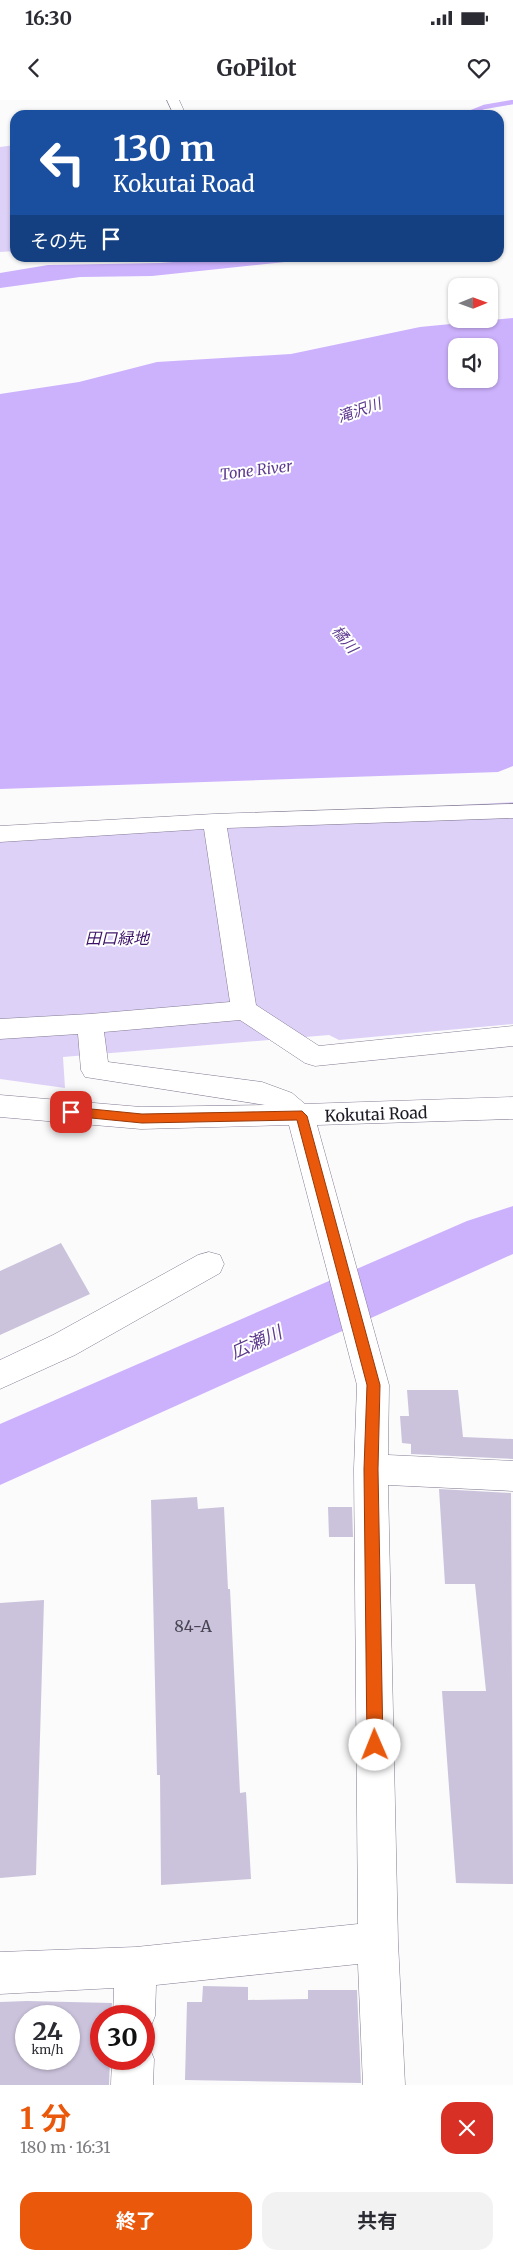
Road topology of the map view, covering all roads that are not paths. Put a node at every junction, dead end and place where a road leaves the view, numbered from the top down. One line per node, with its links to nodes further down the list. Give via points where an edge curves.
1 (513, 811): 2 (street)
2 (214, 821): 3 (street); 4 (street)
3 (0, 834)
4 (244, 1010): 5 (street); 7 (street, via 315,1056)
5 (90, 1024): 6 (street); 10 (street, via 95,1070 262,1092 282,1100)
6 (0, 1029)
7 (513, 1036)
8 (0, 1106): 10 (street, Kokutai Road, via 142,1118)
9 (513, 1108): 10 (street, Kokutai Road)
10 (302, 1116): 13 (street, via 373,1385)
11 (209, 1264): 12 (street, via 64,1344)
12 (0, 1375)
13 (371, 1469): 14 (street); 15 (street)
14 (513, 1476)
15 (378, 1942): 16 (street); 21 (street)
16 (136, 1967): 17 (street); 18 (street)
17 (0, 1973)
18 (134, 2005)
19 (133, 2070): 20 (street)
20 (132, 2085)
21 (384, 2085)

